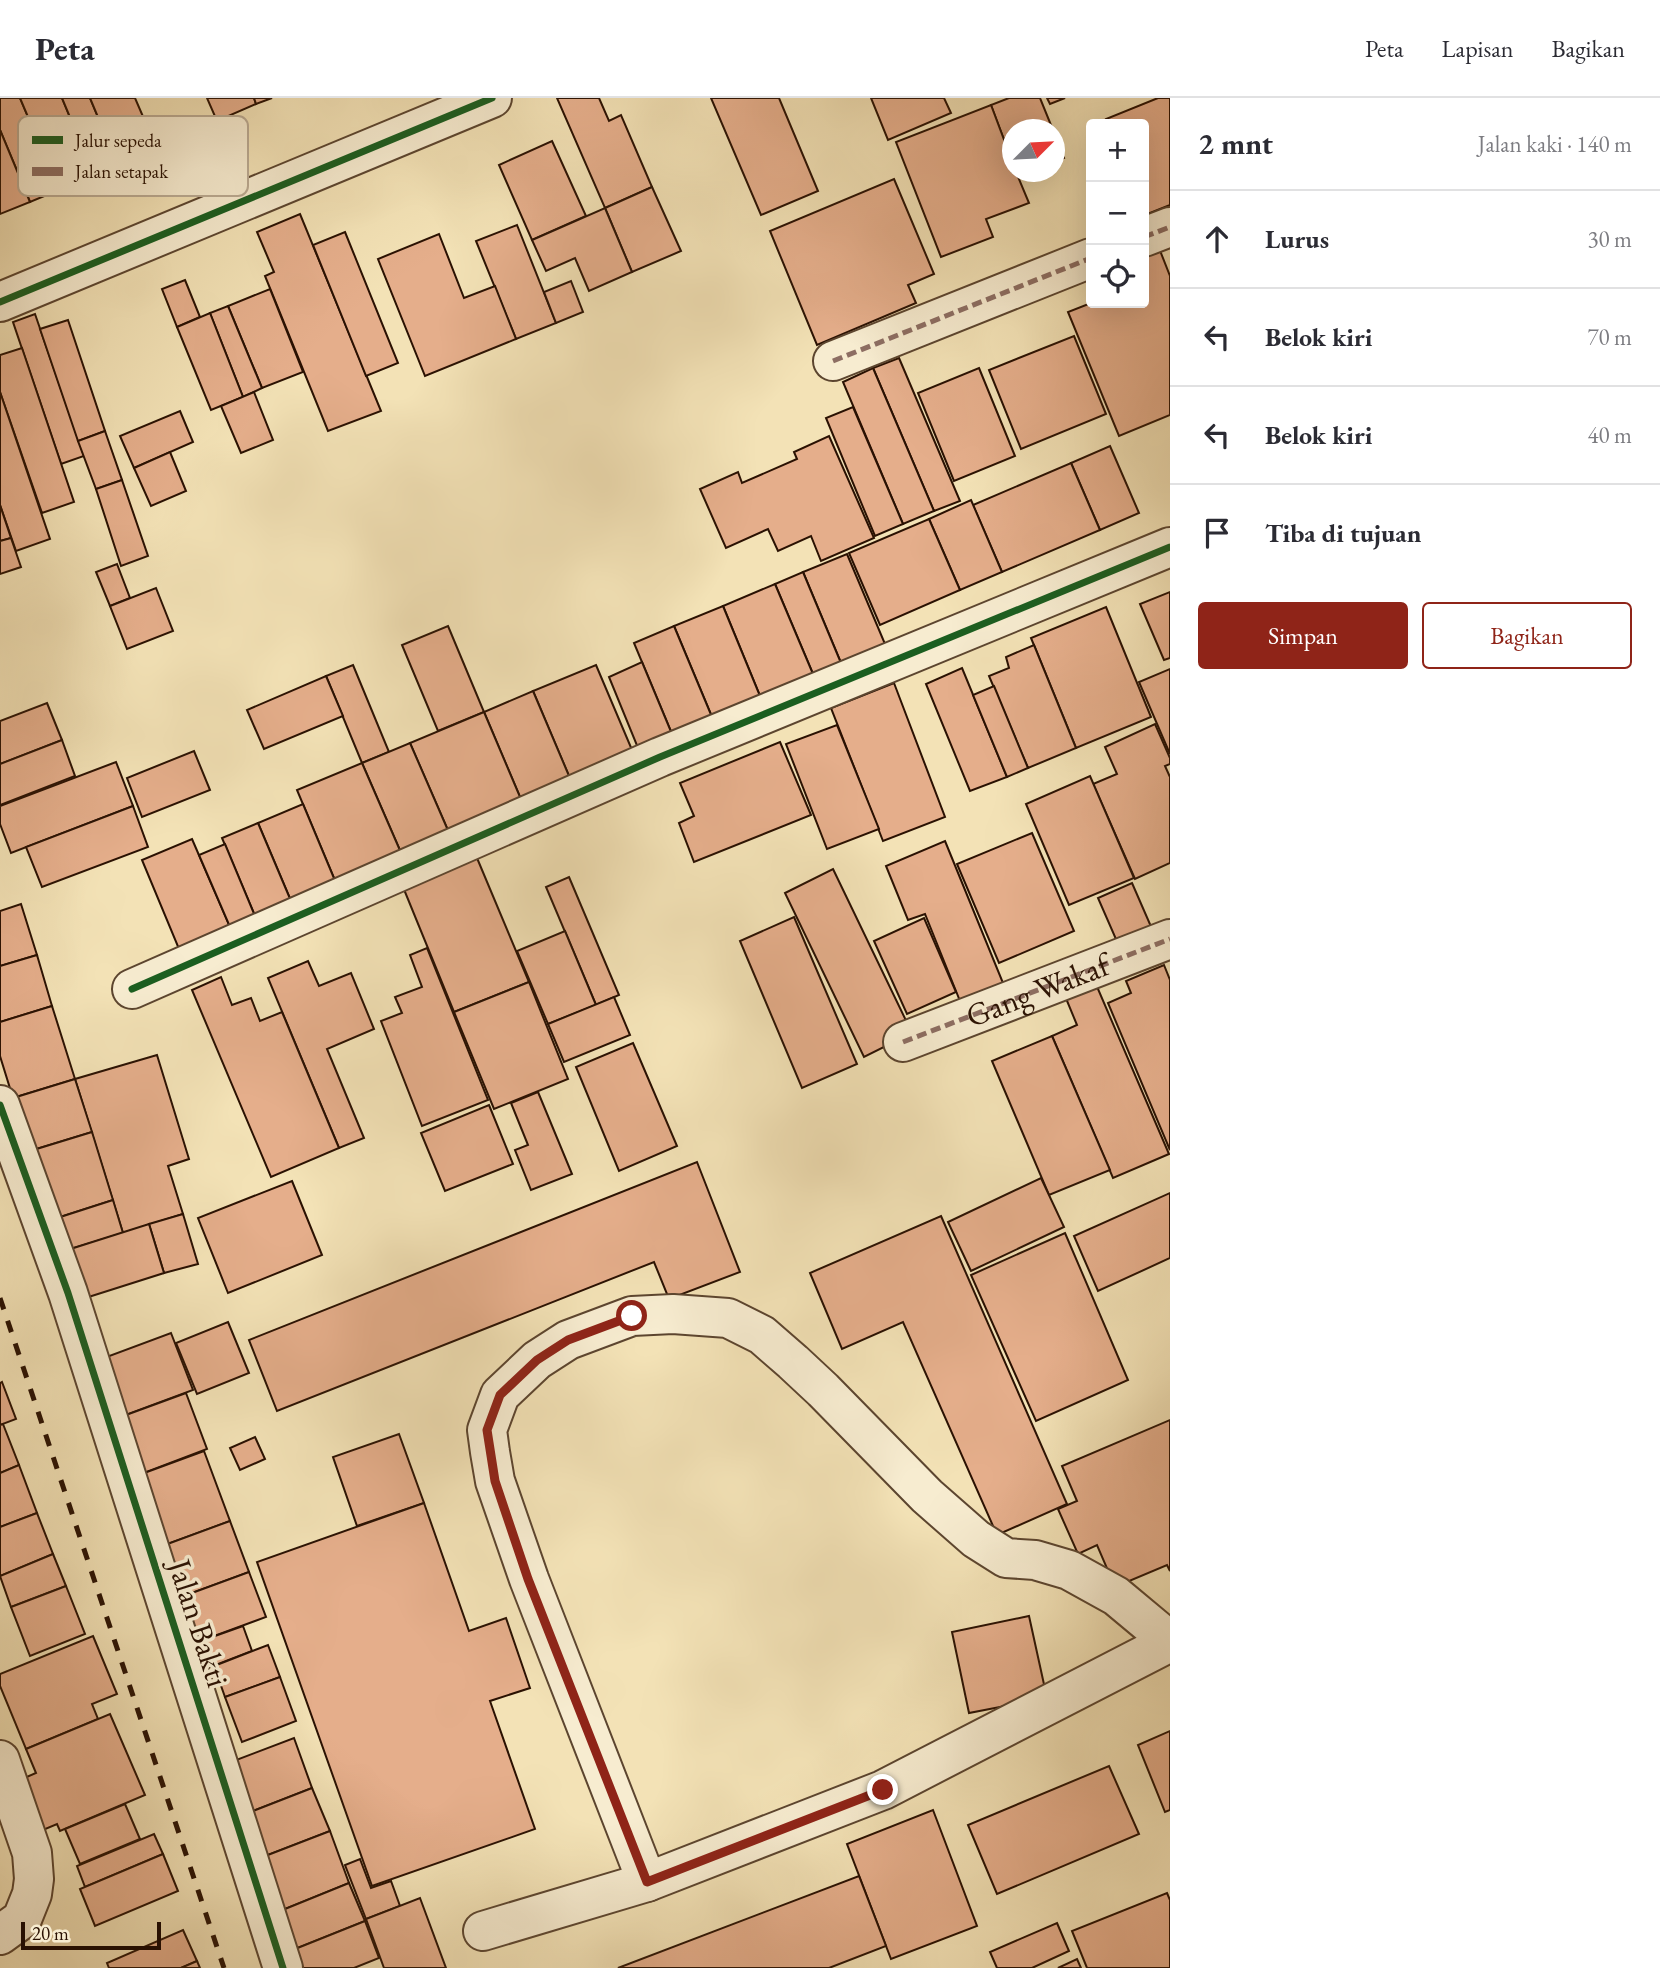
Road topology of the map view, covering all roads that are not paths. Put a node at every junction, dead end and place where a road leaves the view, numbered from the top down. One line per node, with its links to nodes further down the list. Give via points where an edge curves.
1 (492, 98): 5 (street)
2 (1170, 227): 3 (street)
3 (1149, 235)
4 (1086, 260): 6 (street)
5 (0, 302)
6 (833, 361)
7 (1170, 547): 9 (street, via 660,757)
8 (1170, 939): 10 (street, Gang Wakaf)
9 (132, 989)
10 (903, 1042)
11 (0, 1105): 17 (street, Jalan Bakti, via 68,1293)
12 (1170, 1641): 14 (street, via 883,1790); 14 (street, via 1116,1596 1069,1570 1006,1558 976,1539 762,1335 728,1318 673,1314 632,1316 568,1340 537,1360 500,1395 487,1430 490,1452 495,1481 528,1579)
13 (0, 1760): 16 (street, via 32,1853 34,1879 22,1919)
14 (647, 1882): 15 (street)
15 (483, 1931)
16 (0, 1935)
17 (283, 1968)

